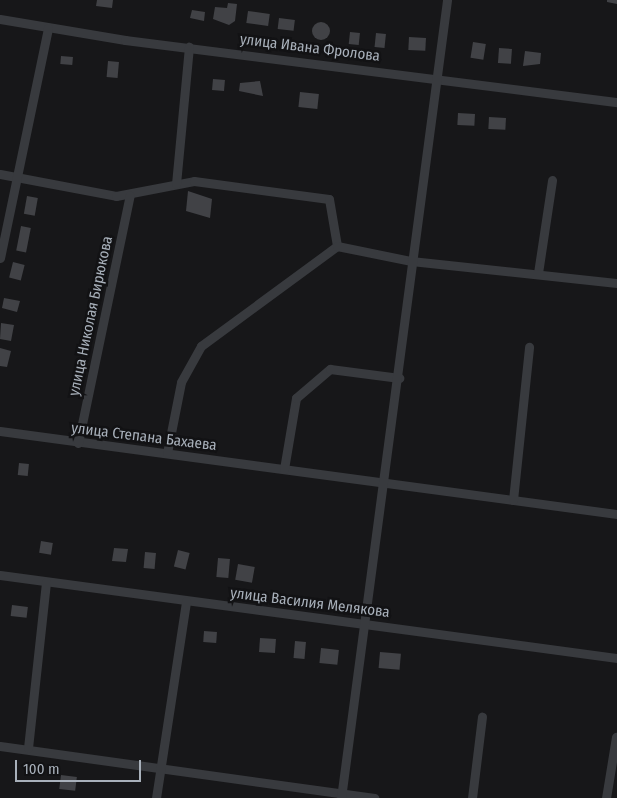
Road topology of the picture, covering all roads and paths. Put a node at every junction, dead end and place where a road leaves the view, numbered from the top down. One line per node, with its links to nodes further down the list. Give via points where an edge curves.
1 (447, 0): 5 (street)
2 (0, 19): 3 (street, улица Ивана Фролова)
3 (48, 28): 4 (street, улица Ивана Фролова); 8 (street)
4 (189, 47): 5 (street, улица Ивана Фролова); 10 (street)
5 (437, 79): 6 (street, улица Ивана Фролова); 14 (street)
6 (617, 102)
7 (0, 174): 8 (street)
8 (18, 177): 11 (street); 13 (street)
9 (552, 180): 15 (street)
10 (176, 184): 11 (street); 12 (street, via 194,181 329,199)
11 (130, 195): 20 (street, улица Николая Бирюкова)
12 (337, 246): 14 (street); 21 (street, via 201,346 181,382)
13 (0, 258)
14 (411, 261): 15 (street); 18 (street)
15 (538, 273): 16 (street)
16 (617, 283)
17 (529, 347): 24 (street)
18 (399, 378): 22 (street, via 330,369 296,398); 23 (street)
19 (0, 431): 20 (street, улица Степана Бахаева)
20 (78, 443): 21 (street, улица Степана Бахаева)
21 (167, 453): 22 (street, улица Степана Бахаева)
22 (284, 469): 23 (street, улица Степана Бахаева)
23 (384, 484): 24 (street, улица Степана Бахаева); 29 (street)
24 (513, 500): 25 (street, улица Степана Бахаева)
25 (617, 514)
26 (0, 575): 27 (street, улица Василия Мелякова)
27 (46, 582): 28 (street, улица Василия Мелякова); 34 (street)
28 (186, 601): 29 (street, улица Василия Мелякова); 35 (street)
29 (365, 624): 30 (street, улица Василия Мелякова); 36 (street)
30 (617, 658)
31 (482, 717): 39 (street)
32 (616, 737): 40 (street)
33 (0, 746): 34 (street)
34 (28, 748): 35 (street)
35 (160, 766): 36 (street); 37 (street)
36 (342, 796): 38 (street)
37 (156, 798)
38 (374, 798)
39 (472, 798)
40 (606, 798)

